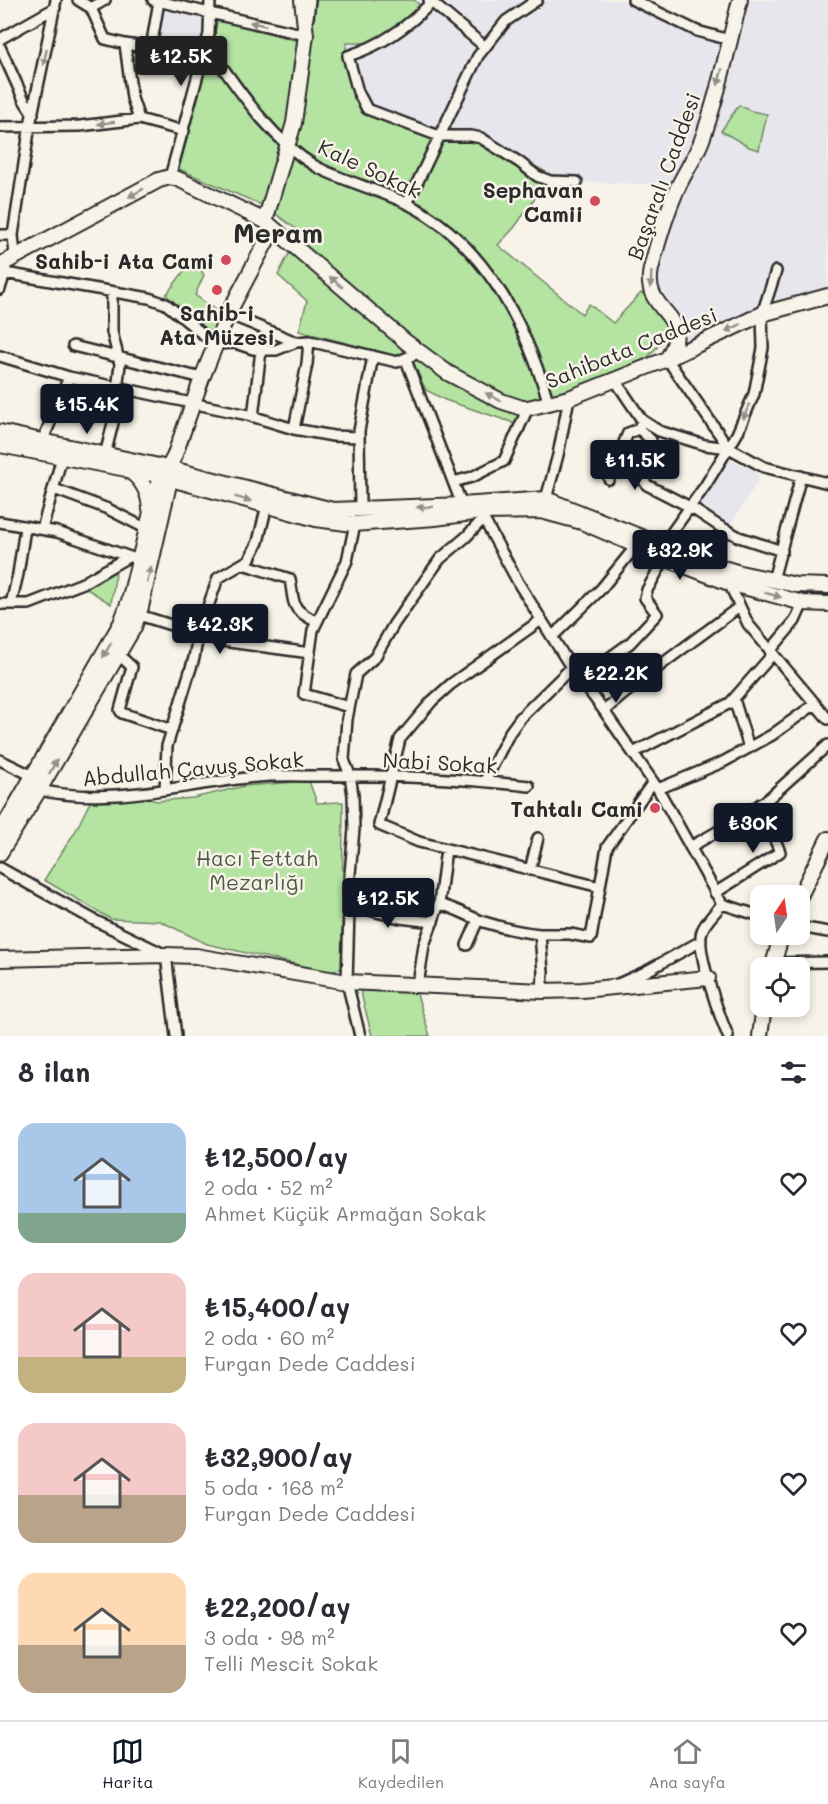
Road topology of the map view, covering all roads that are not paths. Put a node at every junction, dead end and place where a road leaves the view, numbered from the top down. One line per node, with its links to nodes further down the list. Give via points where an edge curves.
1 (78, 0): 12 (street)
2 (105, 0): 12 (street)
3 (156, 0): 13 (street); 21 (street)
4 (210, 0): 13 (street)
5 (302, 0): 14 (street)
6 (310, 0): 14 (street)
7 (537, 0): 19 (street, via 506,21)
8 (633, 0): 16 (street, via 697,31)
9 (740, 0): 16 (street, Başaralı Caddesi)
10 (430, 1): 19 (street); 28 (street, via 396,35 348,56 367,109)
11 (56, 4): 15 (street); 23 (street, one-way to 23)
12 (91, 8): 17 (street, via 105,39)
13 (211, 13): 14 (street, one-way to 13); 18 (street)
14 (306, 35): 29 (street)
15 (0, 39)
16 (730, 40): 52 (street, Başaralı Caddesi, one-way to 52, via 704,136 669,209 649,279 652,295 677,329)
17 (125, 44): 21 (street); 24 (street, via 132,98)
18 (206, 44): 22 (street); 29 (street, Kale Sokak, via 249,103)
19 (484, 46): 28 (street)
20 (0, 47): 23 (street)
21 (151, 48): 22 (street)
22 (203, 56): 27 (street)
23 (33, 114): 25 (street)
24 (139, 119): 25 (street, one-way to 25, via 81,126); 27 (street)
25 (30, 125): 26 (street); 35 (street)
26 (0, 127)
27 (184, 131): 30 (street)
28 (439, 136): 31 (street, via 481,138 537,176 550,181); 32 (street)
29 (288, 145): 32 (street, Kale Sokak, via 316,166); 33 (street)
30 (170, 177): 33 (street, Sahibata Caddesi); 36 (street, one-way to 36)
31 (577, 182)
32 (406, 204): 60 (street, Kale Sokak, via 453,236 497,285 527,342)
33 (269, 225): 41 (street); 48 (street, Sahibata Caddesi, one-way to 33)
34 (0, 235): 35 (street)
35 (13, 235): 36 (street)
36 (7, 264): 38 (street); 39 (street)
37 (776, 271): 42 (street)
38 (0, 289)
39 (112, 292): 45 (street, via 166,304); 51 (street, via 112,332)
40 (828, 296): 42 (street, Sahibata Caddesi)
41 (228, 314): 44 (street); 45 (street)
42 (762, 314): 52 (street, Sahibata Caddesi, one-way to 52); 69 (street, one-way to 69, via 763,348 754,394)
43 (309, 341): 44 (street); 50 (street); 64 (street)
44 (296, 342): 47 (street, via 276,350)
45 (215, 344): 47 (street, via 235,343); 55 (street)
46 (73, 346): 51 (street)
47 (261, 350): 62 (street)
48 (420, 352): 53 (street); 61 (street, Sahibata Caddesi, one-way to 48, via 501,401 448,373)
49 (0, 356): 54 (street)
50 (373, 356): 53 (street, via 397,362); 66 (street)
51 (118, 358): 55 (street); 57 (street)
52 (667, 359): 56 (street, Sahibata Caddesi); 69 (street)
53 (406, 360): 76 (street)
54 (69, 377): 57 (street); 67 (street)
55 (202, 378): 59 (street)
56 (615, 380): 58 (street, Sahibata Caddesi); 63 (street)
57 (118, 388): 59 (street); 70 (street)
58 (569, 398): 60 (street, Sahibata Caddesi); 79 (street)
59 (193, 404): 62 (street); 73 (street)
60 (549, 404): 61 (street, Sahibata Caddesi)
61 (528, 408): 76 (street, via 504,461)
62 (253, 417): 64 (street)
63 (640, 424): 69 (street, via 705,445); 75 (street, via 628,433); 82 (street, via 651,440 644,481)
64 (294, 429): 66 (street)
65 (0, 432): 67 (street)
66 (359, 437): 83 (street)
67 (42, 442): 70 (street)
68 (0, 445): 71 (street)
69 (729, 448): 74 (street, via 764,467); 82 (street)
70 (105, 454): 73 (street)
71 (62, 457): 72 (street); 78 (street)
72 (126, 469): 73 (street); 84 (street, via 144,486)
73 (166, 474): 81 (street, one-way to 81); 83 (street, via 333,510); 84 (street); 104 (street, one-way to 73)
74 (801, 476): 77 (street); 92 (street)
75 (609, 479)
76 (453, 482): 80 (street)
77 (828, 483)
78 (54, 489): 89 (street); 90 (street)
79 (546, 499): 80 (street); 93 (street, via 604,521)
80 (462, 505): 83 (street, one-way to 83)
81 (267, 506): 87 (street); 95 (street, via 258,542)
82 (690, 507): 92 (street, via 739,537); 93 (street)
83 (360, 509)
84 (151, 515): 90 (street)
85 (482, 515): 87 (street); 91 (street, via 541,511 582,522); 105 (street); 116 (street, via 466,537 440,559 375,657 356,674)
86 (0, 522): 88 (street)
87 (355, 524): 106 (street, via 346,561)
88 (25, 528): 89 (street); 101 (street)
89 (42, 529): 94 (street)
90 (147, 529): 94 (street)
91 (636, 546): 93 (street); 108 (street, via 601,589)
92 (782, 551): 96 (street)
93 (664, 552): 96 (street); 97 (street); 113 (street, via 645,598 657,614 630,643)
94 (134, 559): 101 (street, via 29,604); 124 (street, one-way to 124, via 129,601 115,635)
95 (243, 564): 106 (street, via 290,579 294,607); 107 (street, via 218,578)
96 (773, 580): 98 (street)
97 (729, 583): 99 (street, one-way to 99); 103 (street)
98 (828, 586)
99 (803, 603): 102 (street); 110 (street)
100 (0, 604): 101 (street)
101 (11, 604)
102 (828, 604)
103 (739, 607): 110 (street); 117 (street, via 643,677)
104 (139, 615): 107 (street); 111 (street)
105 (541, 620): 108 (street); 126 (street, via 432,701 400,738)
106 (317, 622): 109 (street)
107 (198, 635): 109 (street); 119 (street)
108 (552, 637): 112 (street)
109 (310, 653): 116 (street, via 304,694)
110 (771, 653): 114 (street); 115 (street)
111 (119, 655): 119 (street, via 132,667 122,713); 130 (street, one-way to 111)
112 (571, 668): 113 (street); 127 (street, via 521,717)
113 (580, 679): 117 (street)
114 (734, 699): 121 (street); 122 (street)
115 (815, 704): 118 (street); 121 (street)
116 (349, 707): 125 (street, via 344,760)
117 (604, 711): 122 (street)
118 (828, 719)
119 (172, 730): 131 (street, via 167,746)
120 (828, 745): 132 (street)
121 (749, 748): 129 (street, via 723,762)
122 (633, 753): 129 (street)
123 (0, 760): 124 (street)
124 (33, 776): 133 (street)
125 (350, 776): 126 (street, Nabi Sokak); 131 (street, Abdullah Çavuş Sokak, via 257,777); 146 (street, via 354,829)
126 (392, 776): 127 (street, Nabi Sokak); 137 (street, via 379,825 419,843)
127 (484, 781): 128 (street, Nabi Sokak)
128 (529, 786)
129 (655, 786): 136 (street); 142 (street, via 607,847)
130 (39, 790): 131 (street, Abdullah Çavuş Sokak, via 107,797); 138 (street)
131 (165, 790)
132 (760, 804): 136 (street); 143 (street, via 780,852)
133 (1, 830)
134 (538, 838): 140 (street)
135 (828, 839): 141 (street)
136 (690, 847): 143 (street)
137 (446, 849): 140 (street); 144 (street)
138 (0, 853)
139 (0, 868): 155 (street, via 94,921)
140 (530, 870): 142 (street)
141 (805, 885)
142 (600, 887): 152 (street, via 591,938)
143 (715, 892): 145 (street)
144 (439, 904): 148 (street); 149 (street)
145 (722, 904): 147 (street); 153 (street, via 702,931)
146 (349, 905): 149 (street); 160 (street)
147 (750, 913)
148 (478, 920): 152 (street); 154 (street)
149 (433, 922): 161 (street, via 424,945)
150 (810, 929): 151 (street)
151 (828, 932)
152 (540, 934): 163 (street)
153 (701, 941): 159 (street); 162 (street)
154 (467, 945)
155 (166, 955): 156 (street); 160 (street, via 196,956); 165 (street)
156 (0, 959)
157 (828, 962): 158 (street)
158 (810, 963)
159 (708, 978): 162 (street); 167 (street)
160 (346, 982): 161 (street); 166 (street)
161 (418, 985): 163 (street)
162 (609, 988): 163 (street)
163 (542, 991)
164 (763, 1017): 168 (street)
165 (176, 1036)
166 (360, 1036)
167 (729, 1036)
168 (760, 1036)

